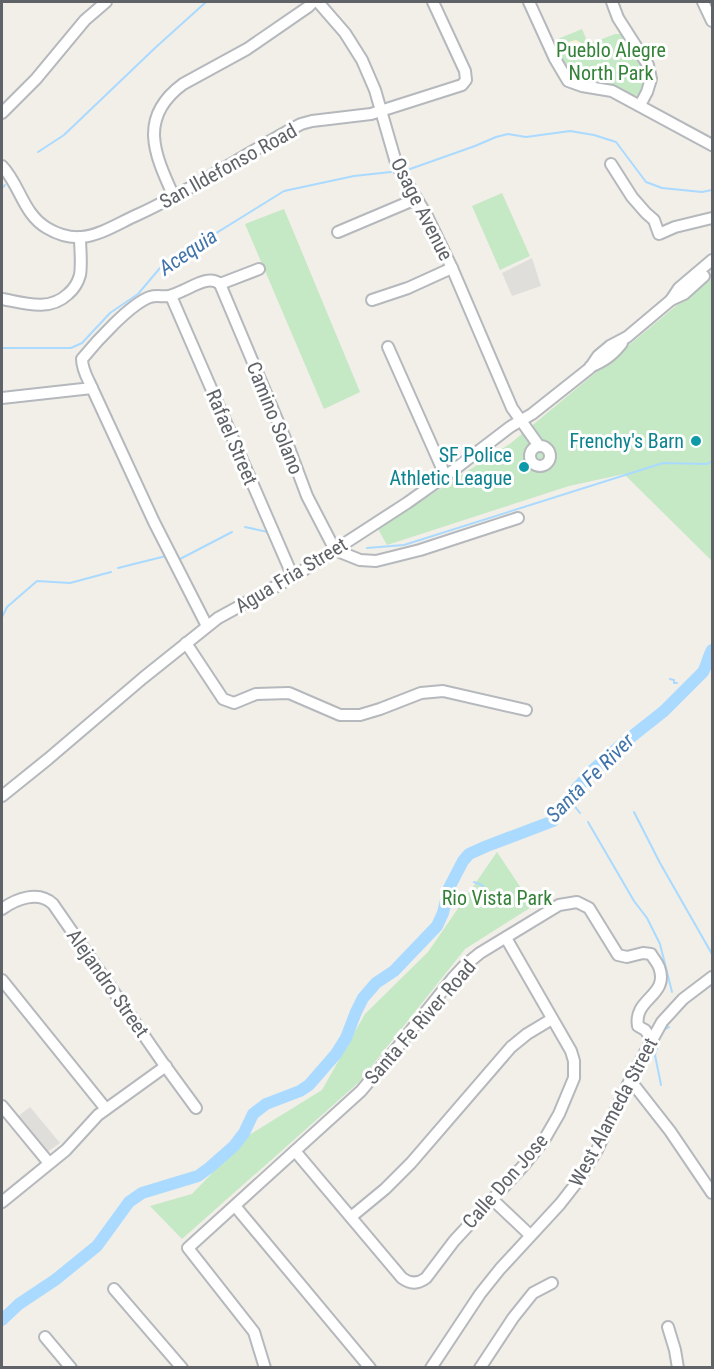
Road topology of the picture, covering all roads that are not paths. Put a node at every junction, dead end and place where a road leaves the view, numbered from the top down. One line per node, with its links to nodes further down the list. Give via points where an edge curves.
1 (106, 2): 11 (street, via 85,20)
2 (313, 2): 15 (street, via 257,42 183,84 165,102 159,112 154,142)
3 (318, 2): 10 (street, Osage Avenue, via 357,50)
4 (433, 2): 10 (street, San Ildefonso Road, via 465,71 465,83)
5 (530, 2): 9 (street, via 568,81 612,91)
6 (612, 2): 9 (street, via 648,66 651,79)
7 (703, 2): 8 (street)
8 (712, 21)
9 (640, 105): 12 (street)
10 (382, 111): 15 (street, San Ildefonso Road, via 301,124); 16 (street, Osage Avenue, via 397,166)
11 (2, 113)
12 (712, 145)
13 (611, 164): 17 (street, via 632,197 654,220 659,234)
14 (2, 166): 19 (street, via 40,223 59,234)
15 (174, 197): 19 (street, San Ildefonso Road, via 100,232)
16 (416, 199): 18 (street); 21 (street, Osage Avenue)
17 (712, 218)
18 (338, 232)
19 (80, 237): 26 (street, via 80,274 65,297 41,305)
20 (712, 260): 28 (street, Agua Fria Street)
21 (452, 268): 27 (street); 32 (street, Osage Avenue)
22 (260, 269): 24 (street)
23 (712, 269): 28 (street, Agua Fria Street, via 684,294)
24 (220, 284): 25 (street, via 210,279); 36 (street, Camino Solano, via 307,496)
25 (171, 296): 30 (street, via 149,298 137,305 92,347 82,364); 37 (street, Rafael Street)
26 (2, 298)
27 (372, 300)
28 (671, 300): 32 (street, Agua Fria Street, via 604,362 590,368)
29 (388, 347): 34 (street)
30 (92, 388): 31 (street); 38 (street)
31 (2, 398)
32 (520, 421): 33 (street, Osage Avenue); 34 (street, Agua Fria Street)
33 (539, 446)
34 (445, 475): 36 (street, Agua Fria Street)
35 (518, 518): 36 (street, via 376,561 360,560)
36 (335, 550): 37 (street, Agua Fria Street)
37 (293, 577): 38 (street, Agua Fria Street)
38 (207, 627): 39 (street, Agua Fria Street)
39 (186, 643): 40 (street, via 223,699 234,703 256,694 289,693 340,715 360,715 421,693 443,691); 41 (street, Agua Fria Street, via 48,759)
40 (526, 710)
41 (3, 790)
42 (2, 909): 48 (street, Alejandro Street, via 30,897 50,901)
43 (506, 938): 46 (street, Calle Don Jose); 47 (street, Santa Fe River Road, via 559,905 577,902 589,908 618,955 651,954 659,967 657,990 640,1007 637,1018 639,1026); 53 (street, Santa Fe River Road, via 458,972 361,1091)
44 (712, 977): 47 (street, West Alameda Street, via 683,999)
45 (2, 980): 52 (street)
46 (552, 1019): 57 (street, Calle Don Jose, via 573,1056 572,1083 538,1148); 59 (street, via 511,1047 416,1158)
47 (652, 1039): 49 (street, West Alameda Street)
48 (166, 1066): 51 (street, Alejandro Street); 52 (street)
49 (630, 1080): 55 (street); 60 (street, West Alameda Street, via 578,1181)
50 (2, 1106): 54 (street)
51 (196, 1108)
52 (106, 1109): 54 (street)
53 (295, 1151): 58 (street, Santa Fe River Road); 59 (street, Calle Don Jose)
54 (49, 1163): 56 (street)
55 (712, 1193)
56 (4, 1195)
57 (492, 1199): 59 (street, Calle Don Jose, via 426,1278 414,1287); 60 (street)
58 (235, 1206): 67 (street, Santa Fe River Road, via 188,1248 255,1332); 68 (street)
59 (351, 1218)
60 (530, 1235): 69 (street, West Alameda Street, via 486,1286)
61 (552, 1283): 70 (street, via 532,1293)
62 (114, 1289): 66 (street)
63 (668, 1327): 71 (street)
64 (45, 1337): 65 (street)
65 (71, 1368)
66 (182, 1368)
67 (265, 1368)
68 (370, 1368)
69 (431, 1368)
70 (480, 1368)
71 (678, 1368)

